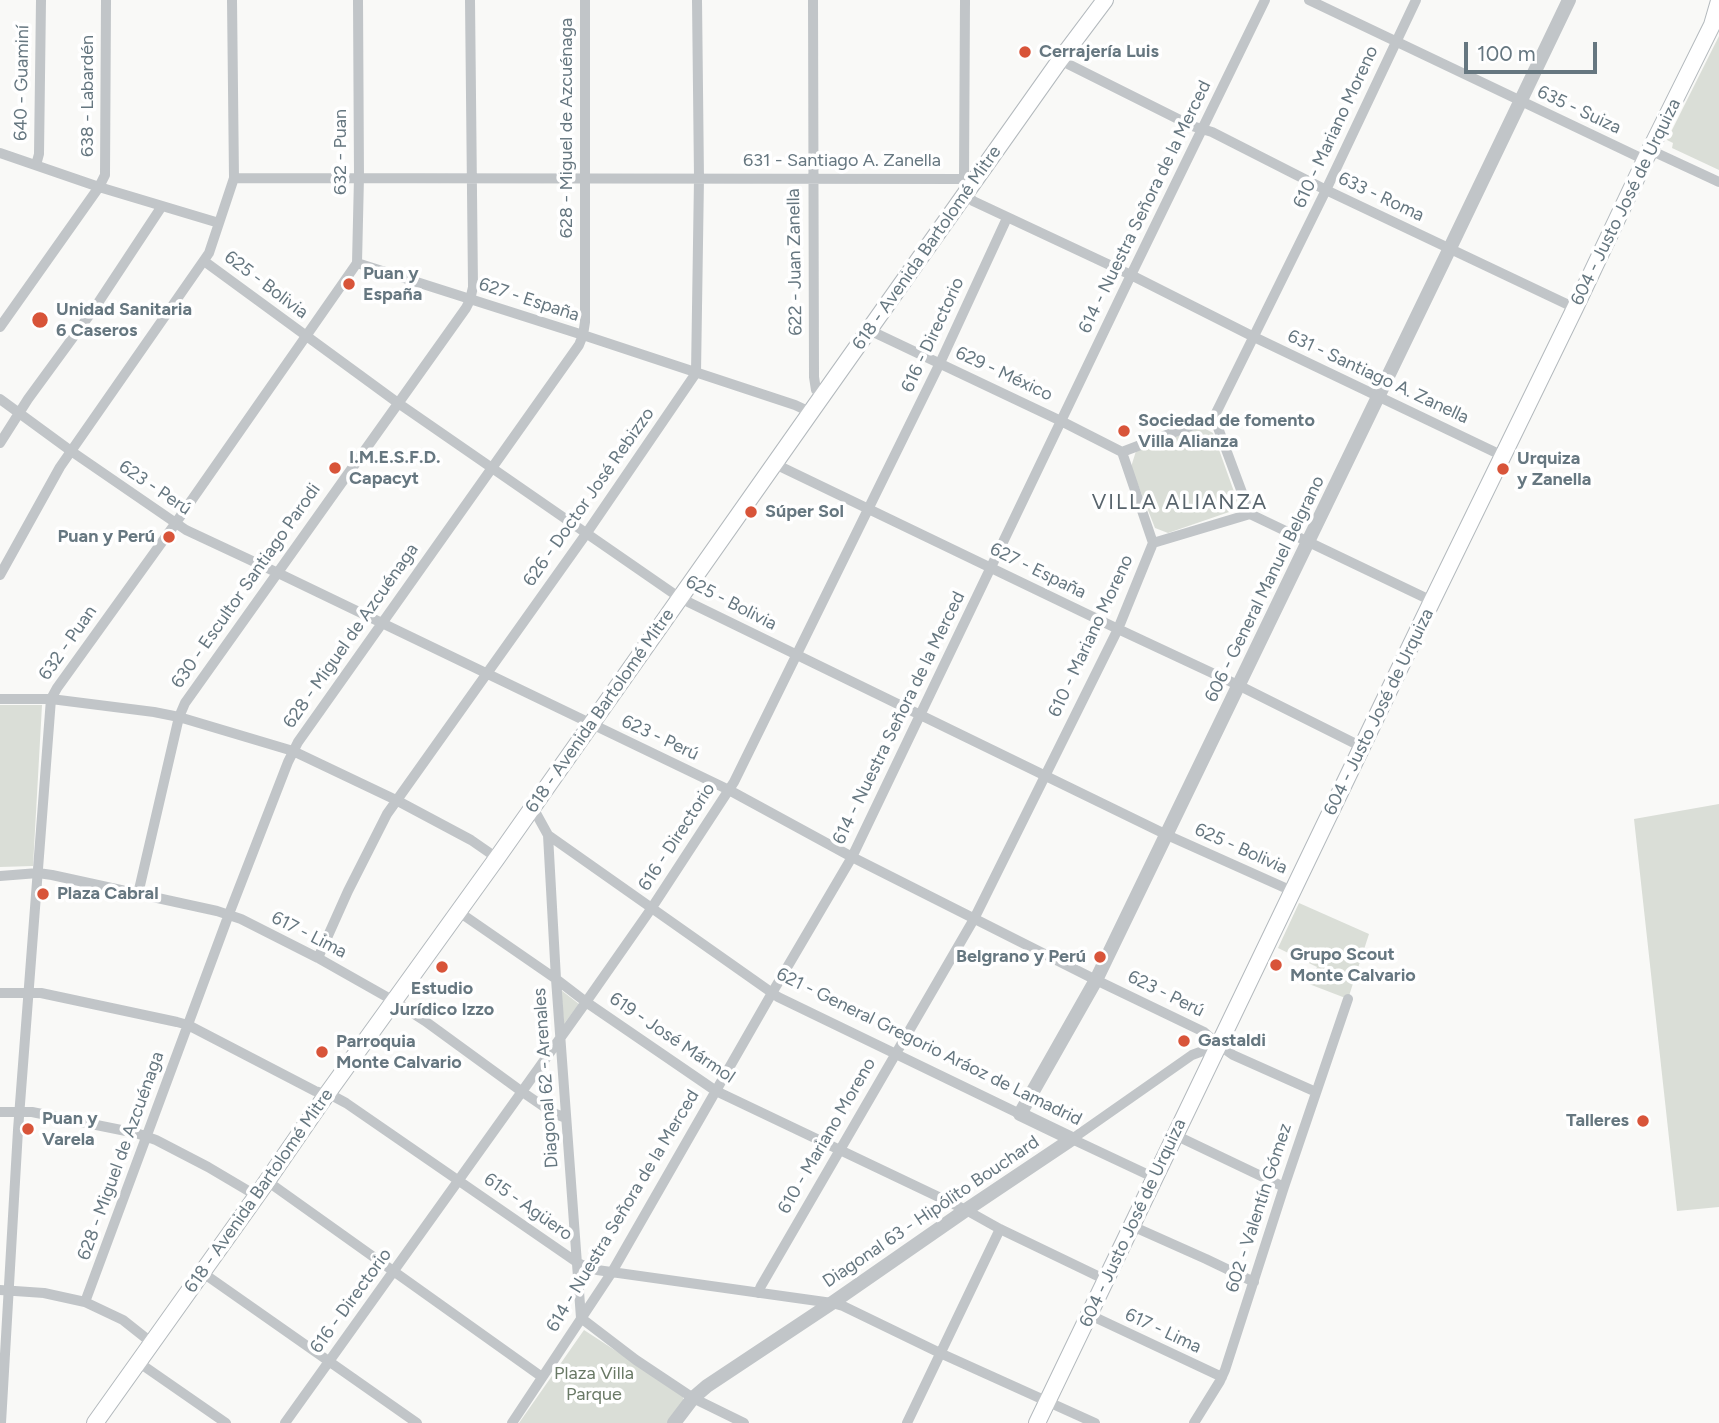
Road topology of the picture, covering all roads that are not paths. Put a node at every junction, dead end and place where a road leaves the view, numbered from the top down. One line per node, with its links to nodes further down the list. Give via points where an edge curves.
1 (41, 0): 23 (street, 640 - Guaminí)
2 (106, 0): 32 (street, 638 - Labardén, via 105,175)
3 (232, 0): 26 (street)
4 (358, 0): 24 (street, 632 - Puan)
5 (470, 0): 25 (street, 630 - Escultor Santiago Parodi)
6 (585, 0): 27 (street, 628 - Miguel de Azcuénaga)
7 (697, 0): 28 (street)
8 (813, 0): 29 (street, 622 - Juan Zanella)
9 (965, 0): 31 (street)
10 (1105, 0): 18 (main road, 618 - Avenida Bartolomé Mitre)
11 (1265, 0): 20 (street, 614 - Nuestra Señora de la Merced)
12 (1309, 0): 17 (street, 635 - Suiza)
13 (1416, 0): 17 (street, 610 - Mariano Moreno)
14 (1569, 0): 19 (street, 606 - General Manuel Belgrano)
15 (1719, 1): 16 (main road, 604 - Justo José de Urquiza)
16 (1716, 20): 22 (main road, 604 - Justo José de Urquiza)
17 (1396, 42): 19 (street, 635 - Suiza); 33 (street, 610 - Mariano Moreno)
18 (1060, 60): 20 (street, 633 - Roma); 31 (main road, 618 - Avenida Bartolomé Mitre)
19 (1521, 102): 22 (street, 635 - Suiza); 37 (street, 606 - General Manuel Belgrano)
20 (1202, 128): 33 (street, 633 - Roma); 40 (street, 614 - Nuestra Señora de la Merced)
21 (0, 153): 23 (street)
22 (1648, 155): 30 (street, 635 - Suiza); 42 (main road, 604 - Justo José de Urquiza)
23 (36, 165): 32 (street)
24 (359, 177): 25 (street, 631 - Santiago A. Zanella); 26 (street, 631 - Santiago A. Zanella); 39 (street, 632 - Puan)
25 (472, 177): 27 (street, 631 - Santiago A. Zanella); 41 (street, 630 - Escultor Santiago Parodi)
26 (233, 178): 36 (street)
27 (584, 178): 28 (street, 631 - Santiago A. Zanella); 45 (street, 628 - Miguel de Azcuénaga)
28 (699, 178): 29 (street, 631 - Santiago A. Zanella); 49 (street)
29 (812, 179): 31 (street, 631 - Santiago A. Zanella); 50 (street, 622 - Juan Zanella, via 814,377)
30 (1719, 182)
31 (965, 186): 35 (street, 631 - Santiago A. Zanella, via 973,201); 44 (main road, 618 - Avenida Bartolomé Mitre)
32 (99, 187): 34 (street); 43 (street, 638 - Labardén)
33 (1326, 190): 37 (street, 633 - Roma); 47 (street, 610 - Mariano Moreno)
34 (162, 206): 36 (street); 55 (street)
35 (1007, 218): 40 (street, 631 - Santiago A. Zanella); 48 (street, 616 - Directorio)
36 (219, 223): 38 (street)
37 (1451, 248): 42 (street, 633 - Roma); 51 (street, 606 - General Manuel Belgrano)
38 (204, 261): 46 (street, 625 - Bolivia); 59 (street)
39 (356, 263): 41 (street, 627 - España); 46 (street, 632 - Puan)
40 (1131, 275): 47 (street, 631 - Santiago A. Zanella); 57 (street, 614 - Nuestra Señora de la Merced)
41 (470, 300): 45 (street, 627 - España); 53 (street, 630 - Escultor Santiago Parodi)
42 (1575, 308): 61 (main road, 604 - Justo José de Urquiza)
43 (0, 327)
44 (869, 330): 48 (street, 629 - México); 50 (main road, 618 - Avenida Bartolomé Mitre)
45 (583, 335): 49 (street, 627 - España); 63 (street, 628 - Miguel de Azcuénaga)
46 (306, 336): 53 (street, 625 - Bolivia); 66 (street, 632 - Puan)
47 (1254, 337): 51 (street, 631 - Santiago A. Zanella); 56 (street, 610 - Mariano Moreno)
48 (940, 363): 57 (street, 629 - México); 64 (street, 616 - Directorio)
49 (696, 373): 54 (street, 627 - España); 67 (street, 626 - Doctor José Rebizzo)
50 (822, 395): 54 (main road, 618 - Avenida Bartolomé Mitre)
51 (1379, 397): 61 (street, 631 - Santiago A. Zanella); 69 (street, 606 - General Manuel Belgrano)
52 (0, 399): 55 (street, 623 - Perú)
53 (398, 403): 63 (street, 625 - Bolivia); 71 (street, 630 - Escultor Santiago Parodi)
54 (810, 412): 62 (main road, 618 - Avenida Bartolomé Mitre)
55 (19, 413): 58 (street); 59 (street, 623 - Perú)
56 (1214, 417): 60 (street); 65 (street)
57 (1061, 421): 60 (street, 629 - México); 70 (street, 614 - Nuestra Señora de la Merced)
58 (0, 443)
59 (71, 451): 66 (street, 623 - Perú); 72 (street)
60 (1122, 452): 68 (street)
61 (1503, 456): 74 (main road, 604 - Justo José de Urquiza)
62 (775, 464): 64 (street, 627 - España); 73 (main road, 618 - Avenida Bartolomé Mitre)
63 (492, 467): 67 (street, 625 - Bolivia); 75 (street, 628 - Miguel de Azcuénaga)
64 (869, 509): 70 (street, 627 - España); 77 (street, 616 - Directorio)
65 (1250, 514): 68 (street, 610 - Mariano Moreno); 69 (street)
66 (174, 524): 71 (street, 623 - Perú); 81 (street, 632 - Puan)
67 (586, 534): 73 (street, 625 - Bolivia); 78 (street, 626 - Doctor José Rebizzo)
68 (1153, 543): 76 (street, 610 - Mariano Moreno)
69 (1308, 543): 74 (street); 79 (street, 606 - General Manuel Belgrano)
70 (990, 567): 76 (street, 627 - España); 82 (street, 614 - Nuestra Señora de la Merced)
71 (278, 573): 75 (street, 623 - Perú); 83 (street, 630 - Escultor Santiago Parodi)
72 (0, 575)
73 (680, 598): 77 (street, 625 - Bolivia); 84 (main road, 618 - Avenida Bartolomé Mitre)
74 (1432, 601): 85 (main road, 604 - Justo José de Urquiza)
75 (382, 622): 78 (street, 623 - Perú); 86 (street, 628 - Miguel de Azcuénaga)
76 (1118, 629): 79 (street, 627 - España); 87 (street, 610 - Mariano Moreno)
77 (796, 655): 82 (street, 625 - Bolivia); 88 (street, 616 - Directorio)
78 (487, 674): 84 (street, 623 - Perú); 89 (street, 626 - Doctor José Rebizzo)
79 (1240, 686): 85 (street, 627 - España); 92 (street, 606 - General Manuel Belgrano)
80 (0, 699): 81 (street)
81 (51, 699): 83 (street); 95 (street, 632 - Puan)
82 (920, 715): 87 (street, 625 - Bolivia); 93 (street, 614 - Nuestra Señora de la Merced)
83 (179, 717): 86 (street); 98 (street, 630 - Escultor Santiago Parodi)
84 (591, 724): 88 (street, 623 - Perú); 90 (main road, 618 - Avenida Bartolomé Mitre)
85 (1362, 747): 97 (main road, 604 - Justo José de Urquiza)
86 (293, 751): 89 (street); 101 (street, 628 - Miguel de Azcuénaga)
87 (1044, 775): 92 (street, 625 - Bolivia); 102 (street, 610 - Mariano Moreno)
88 (729, 790): 93 (street, 623 - Perú); 99 (street, 616 - Directorio)
89 (396, 800): 94 (street); 103 (street, 626 - Doctor José Rebizzo)
90 (532, 806): 91 (street, 621 - General Gregorio Aráoz de Lamadrid); 94 (main road, 618 - Avenida Bartolomé Mitre)
91 (548, 835): 99 (street, 621 - General Gregorio Aráoz de Lamadrid); 104 (street, Diagonal 62 - Arenales)
92 (1167, 835): 97 (street, 625 - Bolivia); 105 (street, 606 - General Manuel Belgrano)
93 (852, 857): 102 (street, 623 - Perú); 108 (street, 614 - Nuestra Señora de la Merced)
94 (498, 858): 100 (main road, 618 - Avenida Bartolomé Mitre)
95 (38, 873): 96 (street, 617 - Lima); 98 (street, 617 - Lima); 106 (street, 632 - Puan)
96 (0, 876)
97 (1292, 891): 114 (main road, 604 - Justo José de Urquiza)
98 (138, 894): 101 (street, 617 - Lima)
99 (651, 909): 108 (street, 621 - General Gregorio Aráoz de Lamadrid); 111 (street, 616 - Directorio)
100 (459, 912): 104 (street, 619 - José Mármol); 110 (main road, 618 - Avenida Bartolomé Mitre)
101 (229, 914): 103 (street, 617 - Lima); 112 (street, 628 - Miguel de Azcuénaga)
102 (974, 919): 105 (street, 623 - Perú); 115 (street, 610 - Mariano Moreno)
103 (318, 958): 110 (street, 617 - Lima)
104 (556, 979): 111 (street, 619 - José Mármol); 113 (street, Diagonal 62 - Arenales)
105 (1096, 980): 114 (street, 623 - Perú, via 1204,1031); 122 (street, 606 - General Manuel Belgrano)
106 (29, 992): 107 (street, 615 - Agüero); 112 (street, 615 - Agüero); 120 (street, 632 - Puan)
107 (0, 993)
108 (772, 993): 115 (street, 621 - General Gregorio Aráoz de Lamadrid); 117 (street, 614 - Nuestra Señora de la Merced)
109 (1348, 999): 118 (street, 602 - Valentín Gómez)
110 (394, 1001): 116 (street, 617 - Lima); 119 (main road, 618 - Avenida Bartolomé Mitre)
111 (586, 1002): 113 (street, 616 - Directorio); 117 (street, 619 - José Mármol)
112 (188, 1025): 119 (street, 615 - Agüero); 125 (street, 628 - Miguel de Azcuénaga)
113 (560, 1036): 116 (street, 616 - Directorio); 123 (street, Diagonal 62 - Arenales)
114 (1219, 1045): 118 (street, 623 - Perú); 124 (main road, 604 - Justo José de Urquiza); 126 (street, Diagonal 63 - Hipólito Bouchard, via 1192,1055)
115 (895, 1054): 122 (street, 621 - General Gregorio Aráoz de Lamadrid); 127 (street, 610 - Mariano Moreno)
116 (521, 1091): 123 (street, 617 - Lima); 129 (street, 616 - Directorio)
117 (716, 1091): 127 (street, 619 - José Mármol); 138 (street, 614 - Nuestra Señora de la Merced)
118 (1316, 1092): 131 (street, 602 - Valentín Gómez)
119 (327, 1094): 129 (street, 615 - Agüero); 130 (main road, 618 - Avenida Bartolomé Mitre)
120 (20, 1111): 121 (street); 125 (street); 142 (street, 632 - Puan)
121 (0, 1112)
122 (1020, 1114): 126 (street, 621 - General Gregorio Aráoz de Lamadrid)
123 (566, 1118): 136 (street, Diagonal 62 - Arenales)
124 (1175, 1135): 128 (main road, 604 - Justo José de Urquiza); 131 (street)
125 (146, 1136): 132 (street); 144 (street, 628 - Miguel de Azcuénaga)
126 (1072, 1139): 128 (street, 621 - General Gregorio Aráoz de Lamadrid); 133 (street, Diagonal 63 - Hipólito Bouchard)
127 (839, 1151): 133 (street, 619 - José Mármol); 143 (street, 610 - Mariano Moreno)
128 (1155, 1178): 134 (main road, 604 - Justo José de Urquiza)
129 (458, 1180): 136 (street, 615 - Agüero); 137 (street, 616 - Directorio)
130 (267, 1181): 132 (main road, 618 - Avenida Bartolomé Mitre); 137 (street)
131 (1284, 1187): 141 (street, 602 - Valentín Gómez)
132 (257, 1196): 139 (main road, 618 - Avenida Bartolomé Mitre)
133 (966, 1210): 135 (street, 619 - José Mármol); 145 (street, Diagonal 63 - Hipólito Bouchard)
134 (1132, 1226): 140 (main road, 604 - Justo José de Urquiza); 141 (street)
135 (1000, 1229): 140 (street, 619 - José Mármol); 149 (street)
136 (578, 1263): 138 (street, 615 - Agüero); 147 (street, Diagonal 62 - Arenales)
137 (393, 1272): 150 (street, 616 - Directorio); 152 (street)
138 (612, 1272): 143 (street, 615 - Agüero); 147 (street, 614 - Nuestra Señora de la Merced)
139 (203, 1273): 148 (main road, 618 - Avenida Bartolomé Mitre); 150 (street)
140 (1106, 1280): 146 (main road, 604 - Justo José de Urquiza)
141 (1254, 1282): 153 (street, 602 - Valentín Gómez)
142 (4, 1290): 144 (street); 156 (street, 632 - Puan)
143 (758, 1293): 145 (street, 615 - Agüero)
144 (85, 1301): 148 (street, via 123,1320)
145 (832, 1303): 149 (street, 615 - Agüero); 154 (street, Diagonal 63 - Hipólito Bouchard)
146 (1090, 1315): 153 (street, 617 - Lima); 155 (main road, 604 - Justo José de Urquiza)
147 (581, 1318): 152 (street, 614 - Nuestra Señora de la Merced); 154 (street)
148 (152, 1343): 151 (main road, 618 - Avenida Bartolomé Mitre)
149 (940, 1353): 155 (street, 615 - Agüero); 164 (street)
150 (330, 1360): 159 (street, 616 - Directorio); 160 (street)
151 (138, 1362): 157 (main road, 618 - Avenida Bartolomé Mitre); 158 (street)
152 (542, 1377): 161 (street, 614 - Nuestra Señora de la Merced)
153 (1222, 1377): 167 (street, 602 - Valentín Gómez)
154 (693, 1398): 162 (street, Diagonal 63 - Hipólito Bouchard); 163 (street)
155 (1047, 1402): 165 (main road, 604 - Justo José de Urquiza); 166 (street, 615 - Agüero)
156 (1, 1423)
157 (95, 1423)
158 (226, 1423)
159 (285, 1423)
160 (417, 1423)
161 (512, 1423)
162 (674, 1423)
163 (744, 1423)
164 (907, 1423)
165 (1037, 1423)
166 (1096, 1423)
167 (1194, 1423)

